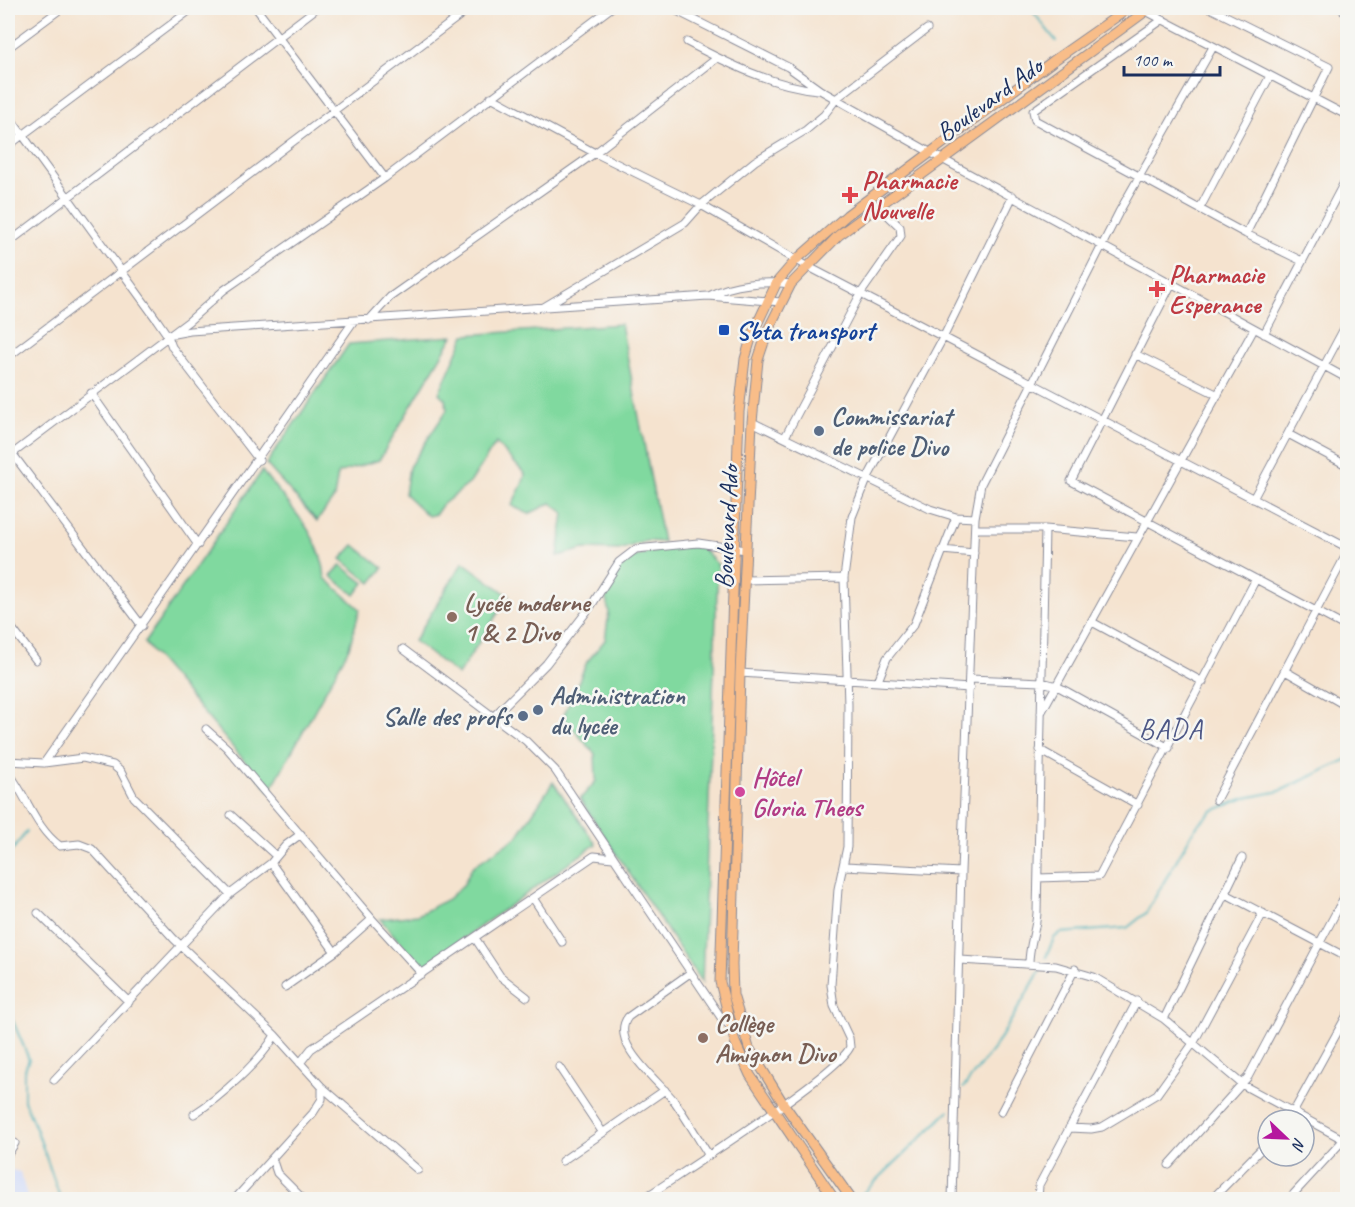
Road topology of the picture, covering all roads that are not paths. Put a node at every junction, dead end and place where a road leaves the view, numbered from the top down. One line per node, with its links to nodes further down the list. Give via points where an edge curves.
1 (62, 8): 18 (street)
2 (194, 8): 28 (street)
3 (256, 8): 15 (street)
4 (317, 8): 15 (street)
5 (470, 8): 25 (street)
6 (611, 8): 22 (street)
7 (671, 8): 21 (street, via 788,67)
8 (1130, 8): 31 (main road, Boulevard Ado)
9 (1210, 8): 23 (street, via 1327,66 1329,71)
10 (1341, 8): 12 (street)
11 (1145, 9): 13 (street); 32 (main road, Boulevard Ado)
12 (1347, 15)
13 (1161, 20): 17 (street); 33 (street, via 1033,111 1035,120)
14 (927, 29): 24 (street)
15 (278, 36): 25 (street); 37 (street)
16 (687, 42): 19 (street)
17 (1213, 47): 20 (street); 33 (street)
18 (8, 48)
19 (717, 58): 21 (street, via 794,87); 30 (street)
20 (1270, 76): 23 (street); 40 (street)
21 (820, 90): 24 (street)
22 (491, 97): 30 (street); 35 (street)
23 (1316, 97): 27 (street); 41 (street)
24 (837, 98): 31 (street); 38 (street, via 806,130 755,161)
25 (334, 112): 35 (street); 47 (street)
26 (8, 115): 28 (street)
27 (1347, 116)
28 (22, 135): 29 (street); 37 (street)
29 (8, 146)
30 (595, 153): 38 (street); 56 (street, via 390,297)
31 (931, 153): 32 (street); 44 (main road, Boulevard Ado, via 828,229)
32 (942, 159): 36 (street); 39 (main road, Boulevard Ado)
33 (1139, 175): 40 (street); 43 (street)
34 (1347, 175): 45 (street)
35 (385, 178): 61 (street, via 224,290)
36 (1013, 196): 43 (street); 62 (street)
37 (68, 197): 42 (street); 47 (street)
38 (701, 205): 44 (street); 55 (street, via 678,227)
39 (878, 206): 46 (main road, Boulevard Ado, via 839,235); 51 (street, via 902,232)
40 (1200, 208): 41 (street)
41 (1246, 234): 45 (street)
42 (8, 243)
43 (1103, 246): 50 (street); 67 (street)
44 (796, 260): 46 (street); 48 (main road, Boulevard Ado)
45 (1302, 261): 60 (street)
46 (807, 266): 49 (main road, Boulevard Ado); 51 (street)
47 (121, 271): 61 (street); 64 (street)
48 (777, 282): 49 (street); 52 (street, via 729,288); 53 (main road, Boulevard Ado)
49 (791, 284): 54 (main road, Boulevard Ado)
50 (1171, 285): 59 (street); 63 (street)
51 (861, 292): 62 (street); 73 (street)
52 (708, 296): 53 (street); 55 (street)
53 (769, 300): 54 (street); 87 (main road, Boulevard Ado, via 752,335 741,384)
54 (781, 302): 71 (main road, Boulevard Ado, via 760,352)
55 (541, 309): 56 (street)
56 (369, 320): 58 (street)
57 (1347, 321): 65 (street)
58 (353, 322): 61 (street, via 190,331); 75 (street)
59 (1254, 330): 60 (street); 69 (street)
60 (1264, 334): 65 (street)
61 (168, 336): 68 (street); 75 (street, via 172,347)
62 (944, 336): 67 (street); 78 (street)
63 (1135, 354): 69 (street); 70 (street)
64 (8, 357)
65 (1323, 367): 66 (street); 72 (street)
66 (1347, 379)
67 (1032, 384): 70 (street); 81 (street, via 986,470)
68 (91, 393): 74 (street); 86 (street)
69 (1218, 395): 76 (street)
70 (1102, 419): 76 (street); 82 (street, via 1071,481)
71 (752, 422): 73 (street); 88 (main road, Boulevard Ado)
72 (1287, 434): 77 (street); 79 (street)
73 (785, 437): 78 (street)
74 (10, 455): 98 (street)
75 (258, 460): 86 (street)
76 (1184, 461): 79 (street); 82 (street)
77 (1347, 466)
78 (868, 477): 80 (street, via 930,509); 92 (street, via 852,517)
79 (1253, 499): 90 (street)
80 (956, 517): 81 (street); 89 (street)
81 (975, 518): 83 (street)
82 (1147, 522): 85 (street); 93 (street)
83 (975, 528): 84 (street); 91 (street)
84 (1045, 529): 85 (street); 107 (street)
85 (1137, 537): 96 (street)
86 (198, 545): 98 (street)
87 (734, 549): 88 (street); 113 (street, via 698,543 636,549 619,562 546,664); 155 (main road, Boulevard Ado, via 718,962)
88 (746, 550): 94 (main road, Boulevard Ado)
89 (942, 550): 91 (street); 106 (street, via 914,624 887,658)
90 (1347, 550): 95 (street)
91 (974, 553): 105 (street)
92 (844, 578): 94 (street); 104 (street)
93 (1256, 579): 95 (street); 108 (street)
94 (744, 580): 103 (main road, Boulevard Ado)
95 (1316, 611): 99 (street); 102 (street)
96 (1092, 622): 108 (street); 109 (street)
97 (8, 623): 101 (street)
98 (142, 626): 118 (street)
99 (1347, 628)
100 (403, 649): 113 (street)
101 (36, 660)
102 (1285, 671): 111 (street); 120 (street)
103 (740, 673): 104 (street); 164 (main road, Boulevard Ado, via 734,995 749,1048)
104 (847, 679): 106 (street); 128 (street)
105 (970, 679): 107 (street); 110 (street)
106 (878, 681): 110 (street)
107 (1042, 682): 109 (street); 112 (street)
108 (1203, 682): 115 (street)
109 (1057, 686): 112 (street); 115 (street)
110 (970, 688): 129 (street)
111 (1347, 707)
112 (1041, 713): 116 (street)
113 (492, 718): 125 (street, via 526,741 555,770)
114 (206, 729): 123 (street)
115 (1169, 748): 121 (street)
116 (1040, 750): 121 (street); 130 (street)
117 (8, 761): 118 (street)
118 (44, 763): 132 (street, via 83,758 113,765 121,771 134,797)
119 (8, 772): 141 (street, via 53,841 60,846 79,844 93,849)
120 (1216, 800)
121 (1138, 805): 130 (street, via 1097,878)
122 (231, 815): 124 (street)
123 (300, 834): 124 (street); 137 (street)
124 (276, 856): 127 (street)
125 (613, 858): 134 (street, via 594,856); 147 (street)
126 (1242, 858): 133 (street)
127 (271, 863): 132 (street); 142 (street)
128 (844, 866): 129 (street); 164 (street, via 838,890 831,985 834,1006 850,1047 840,1061)
129 (961, 872): 144 (street)
130 (1038, 878): 145 (street, via 1037,924 1029,947)
131 (1347, 890): 140 (street)
132 (231, 894): 141 (street)
133 (1226, 894): 136 (street); 154 (street)
134 (533, 898): 138 (street); 139 (street)
135 (38, 913): 152 (street)
136 (1263, 913): 140 (street); 157 (street)
137 (372, 919): 142 (street); 148 (street)
138 (475, 938): 148 (street); 150 (street, via 500,975)
139 (562, 942)
140 (1319, 942): 143 (street); 161 (street)
141 (181, 945): 152 (street); 156 (street)
142 (335, 952): 149 (street)
143 (1347, 958)
144 (960, 960): 145 (street); 187 (street)
145 (1029, 963): 146 (street)
146 (1075, 969): 151 (street); 168 (street)
147 (690, 973): 155 (street); 163 (street, via 625,1022 627,1045)
148 (422, 974): 158 (street, via 311,1049)
149 (285, 987)
150 (527, 997)
151 (1137, 1001): 154 (street); 171 (street)
152 (129, 1002): 160 (street)
153 (1347, 1013): 166 (street)
154 (1164, 1019): 157 (street)
155 (731, 1028): 167 (main road, Boulevard Ado, via 750,1075)
156 (275, 1035): 158 (street); 169 (street, via 252,1066)
157 (1194, 1041): 161 (street); 171 (street, via 1165,1085 1143,1104 1096,1129)
158 (300, 1063): 162 (street)
159 (559, 1067): 172 (street)
160 (54, 1080)
161 (1243, 1085): 165 (street); 180 (street)
162 (322, 1087): 178 (street, via 322,1099 314,1113); 181 (street)
163 (664, 1090): 172 (street); 176 (street)
164 (783, 1103): 167 (street); 183 (main road, Boulevard Ado)
165 (1278, 1108)
166 (1297, 1108)
167 (773, 1110): 176 (street); 186 (main road, Boulevard Ado)
168 (1001, 1112)
169 (194, 1114)
170 (1316, 1127): 173 (street)
171 (1069, 1128): 188 (street, via 1039,1185)
172 (603, 1133): 179 (street)
173 (1346, 1139): 190 (street)
174 (15, 1143): 175 (street)
175 (8, 1154)
176 (708, 1154): 182 (street)
177 (1256, 1154): 189 (street)
178 (272, 1158): 184 (street); 185 (street, via 277,1173)
179 (562, 1161)
180 (1169, 1165)
181 (418, 1170)
182 (646, 1197)
183 (850, 1198)
184 (234, 1200)
185 (304, 1200)
186 (835, 1200)
187 (952, 1200)
188 (1038, 1200)
189 (1211, 1200)
190 (1288, 1200)

